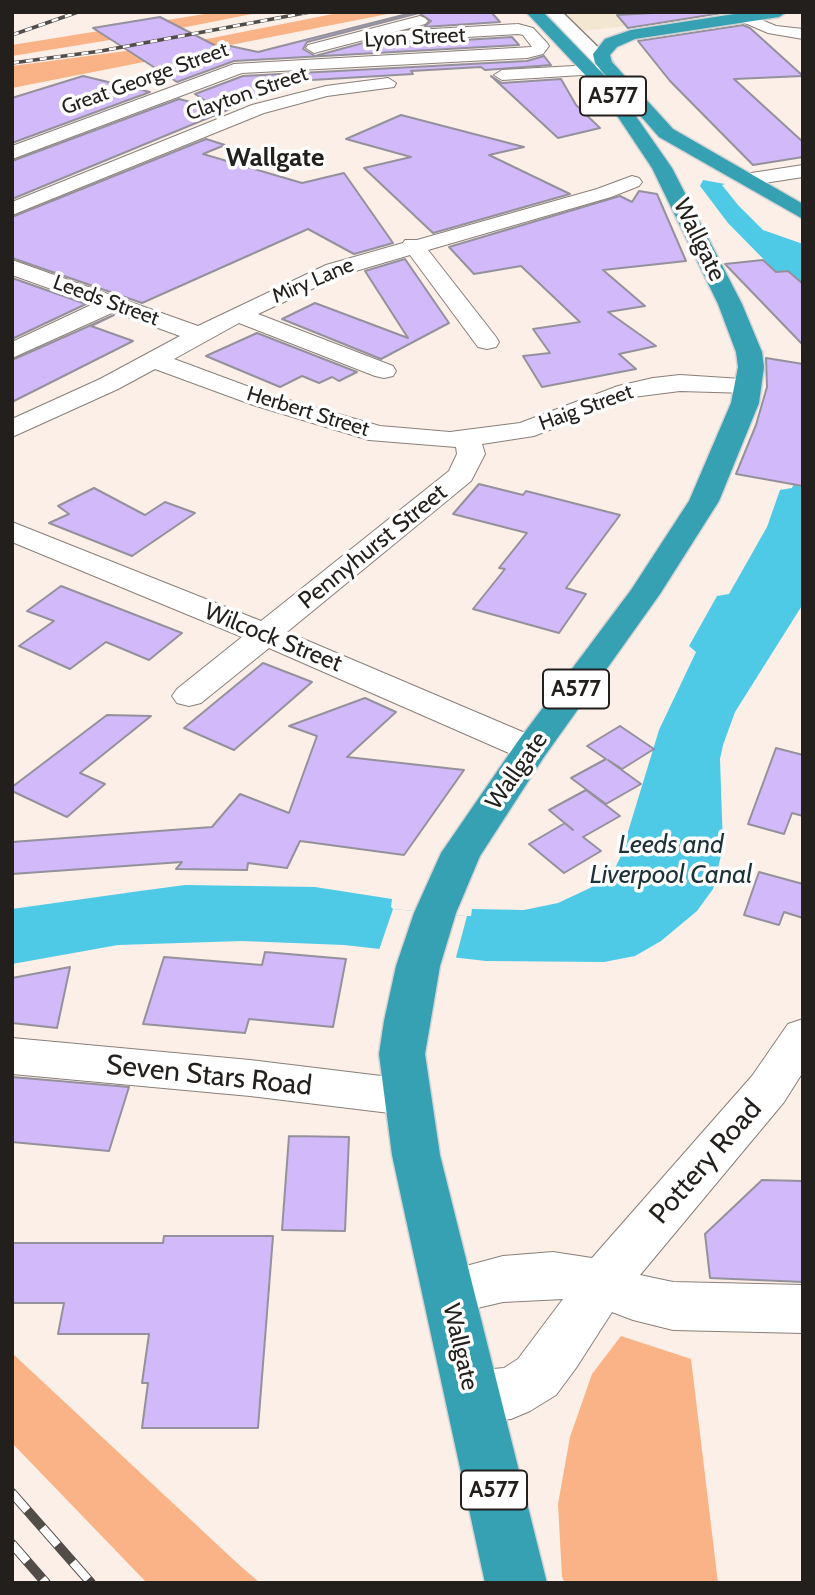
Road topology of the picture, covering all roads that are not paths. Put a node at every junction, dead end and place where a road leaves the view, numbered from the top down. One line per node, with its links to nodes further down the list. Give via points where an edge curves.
1 (534, 12): 8 (highway, Wallgate / A577)
2 (553, 12): 11 (street, Wallgate)
3 (779, 12): 5 (highway, A577)
4 (442, 15): 7 (street, Great George Street)
5 (743, 17): 6 (highway, A577); 9 (street, via 773,30)
6 (661, 29): 11 (highway, A577); 14 (highway, A577, via 611,43)
7 (381, 31): 10 (street); 13 (street, Great George Street, via 282,56)
8 (553, 33): 11 (highway, A577); 14 (highway, Wallgate / A577)
9 (803, 34)
10 (399, 36): 12 (street); 12 (street, Lyon Street, via 504,29 528,31 541,46 537,51)
11 (577, 36): 14 (street, Wallgate)
12 (420, 59): 13 (street, Lyon Street); 15 (street)
13 (268, 66): 18 (street, via 274,75); 20 (street, Great George Street, via 237,69)
14 (598, 66): 16 (street); 21 (highway, Wallgate / A577, via 659,127); 23 (highway, Wallgate / A577)
15 (430, 73)
16 (478, 77)
17 (400, 82): 18 (street, Clayton Street)
18 (326, 91): 19 (street, Clayton Street, via 258,109)
19 (153, 151): 22 (street); 27 (street, Clayton Street)
20 (12, 153)
21 (697, 153): 23 (highway, via 673,154); 25 (highway, Wallgate / A577)
22 (179, 158)
23 (657, 161): 38 (highway, Wallgate / A577, via 741,328 749,352)
24 (803, 171): 25 (street)
25 (738, 176): 28 (highway, A577)
26 (632, 182): 29 (street, Miry Lane)
27 (13, 208)
28 (803, 213)
29 (413, 245): 32 (street, Miry Lane, via 334,270); 34 (street)
30 (17, 273): 31 (street, Leeds Street)
31 (111, 304): 33 (street, Leeds Street); 35 (street)
32 (238, 314): 33 (street, Miry Lane); 37 (street)
33 (200, 335): 36 (street, Miry Lane)
34 (487, 342)
35 (12, 351)
36 (154, 360): 39 (street, Miry Lane); 40 (street, Herbert Street, via 262,400 378,434)
37 (384, 371)
38 (748, 385): 40 (street, Haig Street, via 653,386 627,391 525,430); 44 (highway, Wallgate / A577, via 733,436 705,499 638,603)
39 (12, 429)
40 (467, 439): 42 (street, Pennyhurst Street, via 471,454 461,475)
41 (12, 531): 42 (street, Wilcock Street)
42 (264, 634): 43 (street, Pennyhurst Street); 44 (street, Wilcock Street)
43 (189, 696)
44 (531, 749): 47 (highway, Wallgate / A577, via 461,853 435,913 406,1021 402,1054)
45 (803, 1036): 48 (street, Pottery Road, via 768,1089)
46 (12, 1056): 47 (street, Seven Stars Road)
47 (406, 1097): 49 (highway, Wallgate / A577)
48 (602, 1283): 49 (street, via 553,1275 503,1279); 50 (street, via 633,1297 673,1306); 51 (street, Pottery Road, via 537,1377 511,1393)
49 (447, 1292): 51 (highway, Wallgate / A577)
50 (803, 1309)
51 (472, 1397): 52 (highway, Wallgate / A577)
52 (516, 1583)

